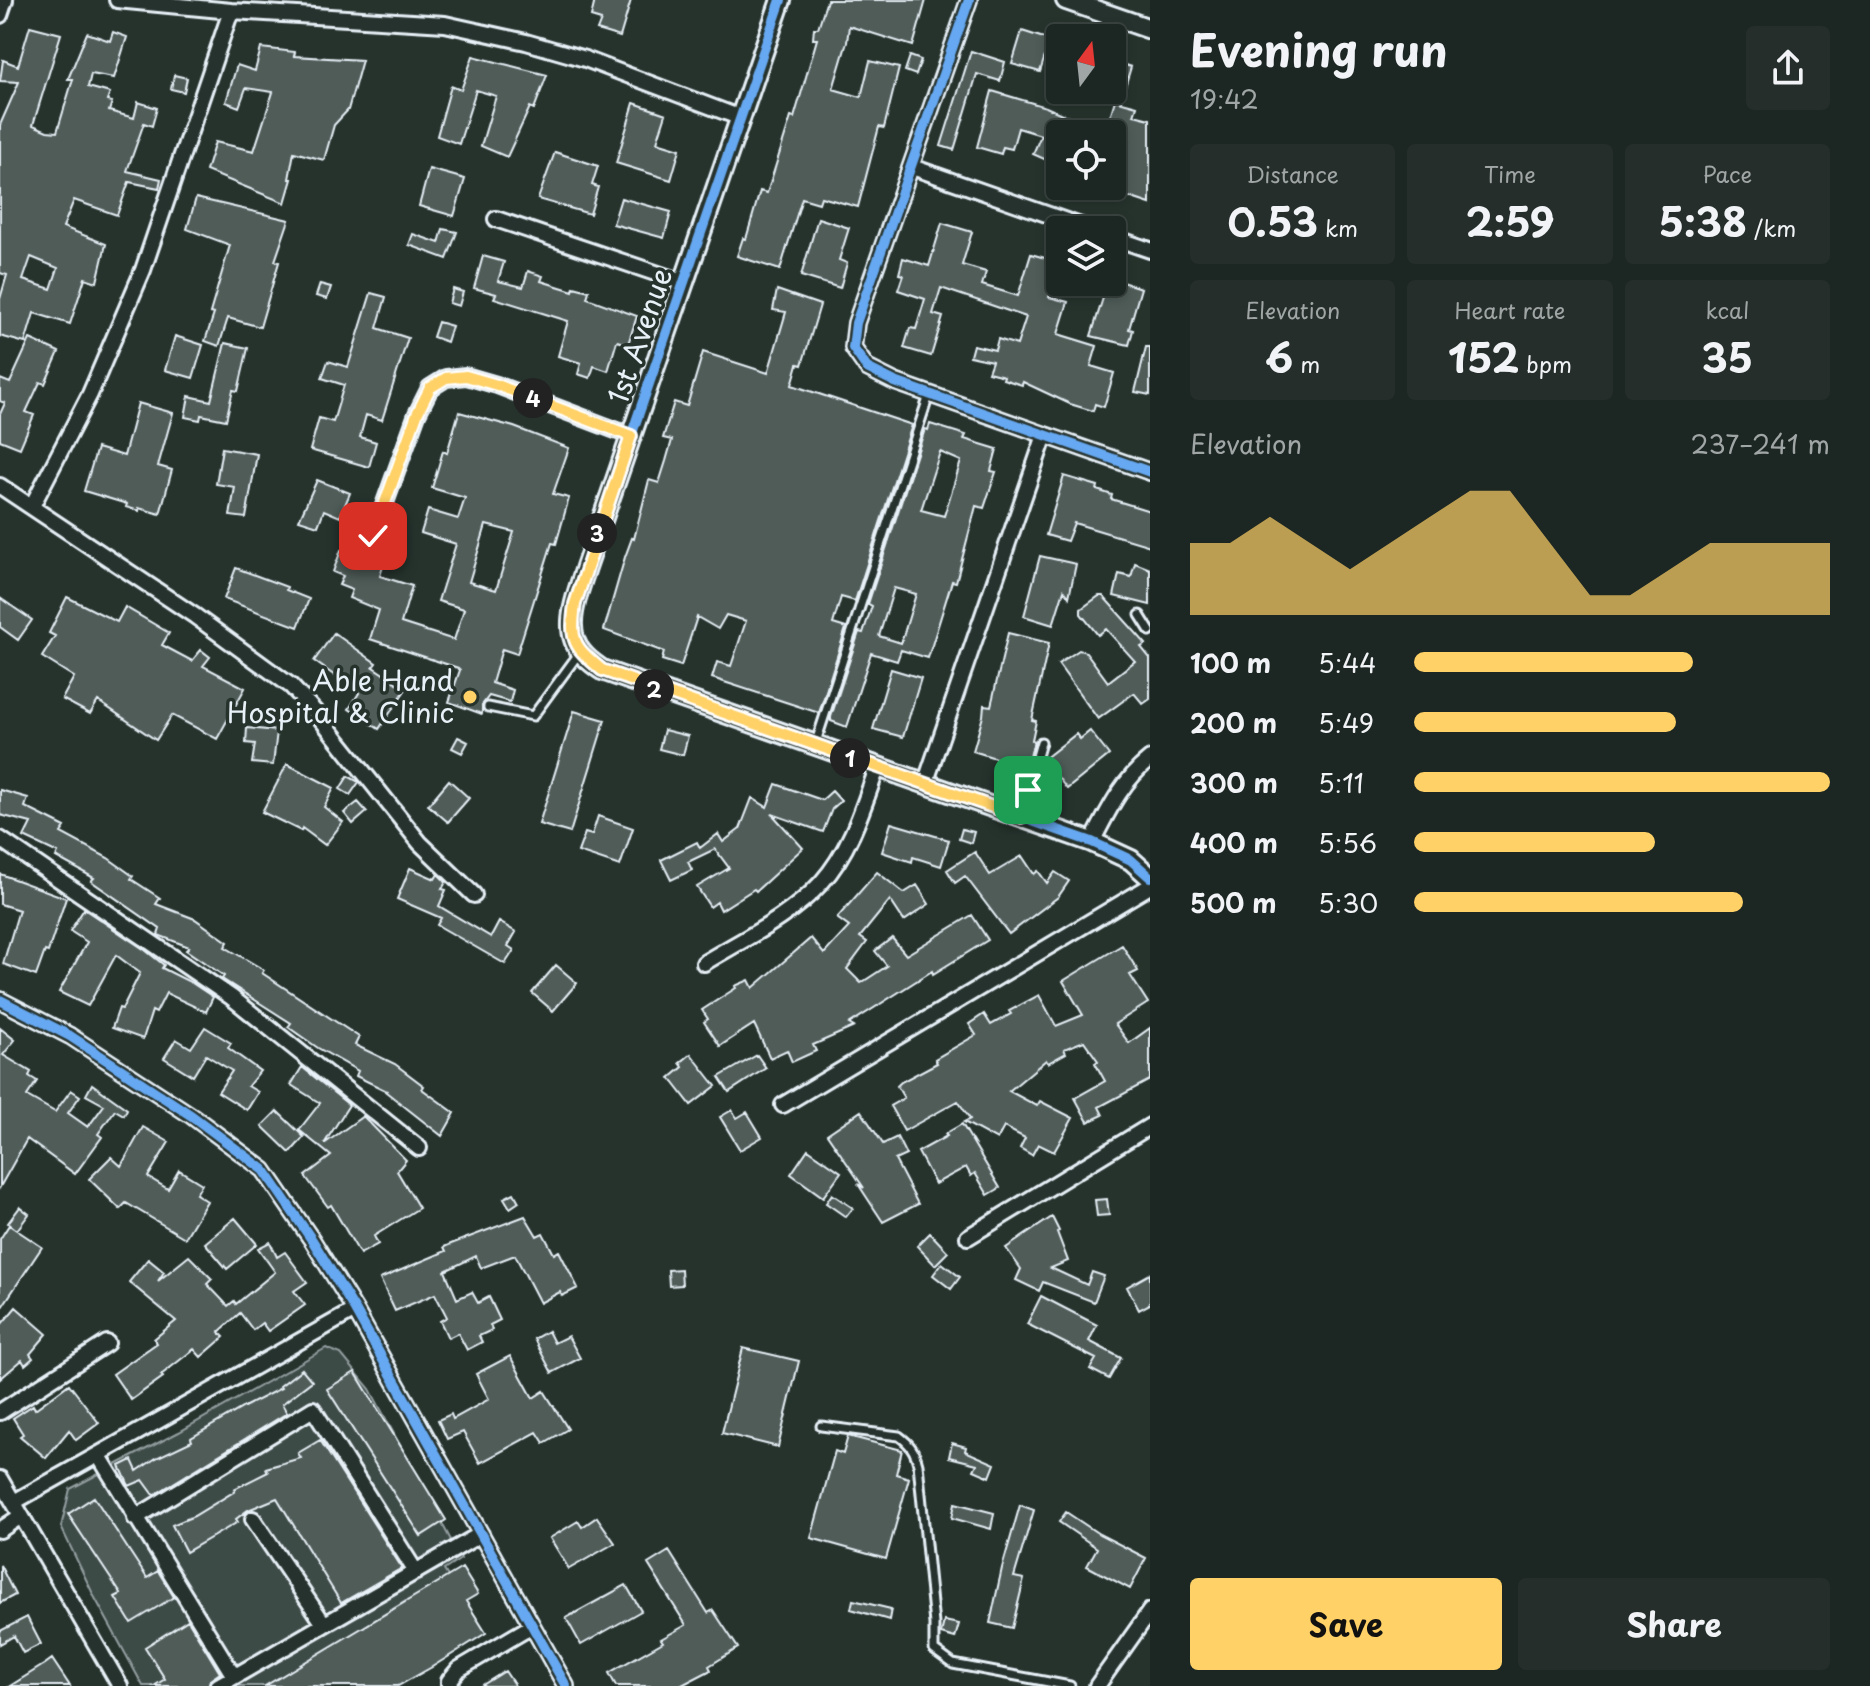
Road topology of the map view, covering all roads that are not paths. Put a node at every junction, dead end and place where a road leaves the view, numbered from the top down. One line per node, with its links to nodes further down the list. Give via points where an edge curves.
1 (5, 0): 7 (street)
2 (117, 0): 6 (street)
3 (781, 0): 9 (street, 1st Avenue)
4 (969, 0): 10 (street)
5 (1066, 0): 8 (street)
6 (231, 11): 9 (street, via 445,24 486,32 585,59); 21 (street, via 143,270 90,394)
7 (0, 15)
8 (1150, 29)
9 (741, 118): 15 (street, 1st Avenue)
10 (912, 167): 11 (street); 16 (street, via 856,323 853,348 867,368)
11 (1052, 216)
12 (496, 219): 15 (street)
13 (1126, 242): 14 (street)
14 (1150, 250)
15 (685, 283): 18 (street, 1st Avenue)
16 (929, 395): 17 (street); 28 (lane)
17 (1045, 435): 19 (street); 31 (street)
18 (631, 436): 22 (street, via 497,385 466,376 446,378 430,388 417,414); 25 (street, 1st Avenue, via 575,604 571,631)
19 (1150, 472)
20 (0, 486): 21 (street)
21 (32, 506): 37 (street, via 291,686 420,843)
22 (373, 536)
23 (1140, 615): 24 (lane)
24 (1150, 631)
25 (580, 652): 26 (lane, via 533,716); 28 (street, via 602,670)
26 (488, 707)
27 (1041, 742): 32 (lane)
28 (815, 746): 30 (street)
29 (1150, 759): 34 (street, via 1116,794)
30 (877, 768): 31 (street); 38 (street, via 845,848 822,882 796,906)
31 (925, 784): 32 (street)
32 (1021, 817): 34 (street)
33 (0, 839): 42 (street, via 231,997)
34 (1092, 842): 35 (street, via 1131,860)
35 (1150, 877)
36 (1150, 886): 40 (street)
37 (474, 895)
38 (704, 963)
39 (0, 1000): 44 (street, via 70,1036 264,1170)
40 (783, 1105)
41 (1150, 1126): 43 (street)
42 (419, 1148)
43 (968, 1237)
44 (355, 1310): 48 (street); 55 (street)
45 (107, 1343): 46 (street)
46 (0, 1412)
47 (821, 1426): 65 (lane, via 899,1436 915,1452 934,1650 953,1664)
48 (99, 1456): 50 (street); 52 (street)
49 (0, 1479): 50 (street)
50 (14, 1502): 51 (street)
51 (21, 1516): 54 (street); 61 (street)
52 (135, 1518): 56 (street, via 313,1409); 60 (street)
53 (253, 1519): 58 (street)
54 (0, 1530)
55 (481, 1534): 56 (street); 59 (street)
56 (416, 1572): 58 (street)
57 (1150, 1611): 66 (street)
58 (324, 1624): 60 (street)
59 (532, 1626): 63 (street, via 459,1669); 64 (street)
60 (234, 1676): 62 (street)
61 (120, 1686)
62 (218, 1686)
63 (449, 1686)
64 (566, 1686)
65 (1070, 1686)
66 (1097, 1686)

